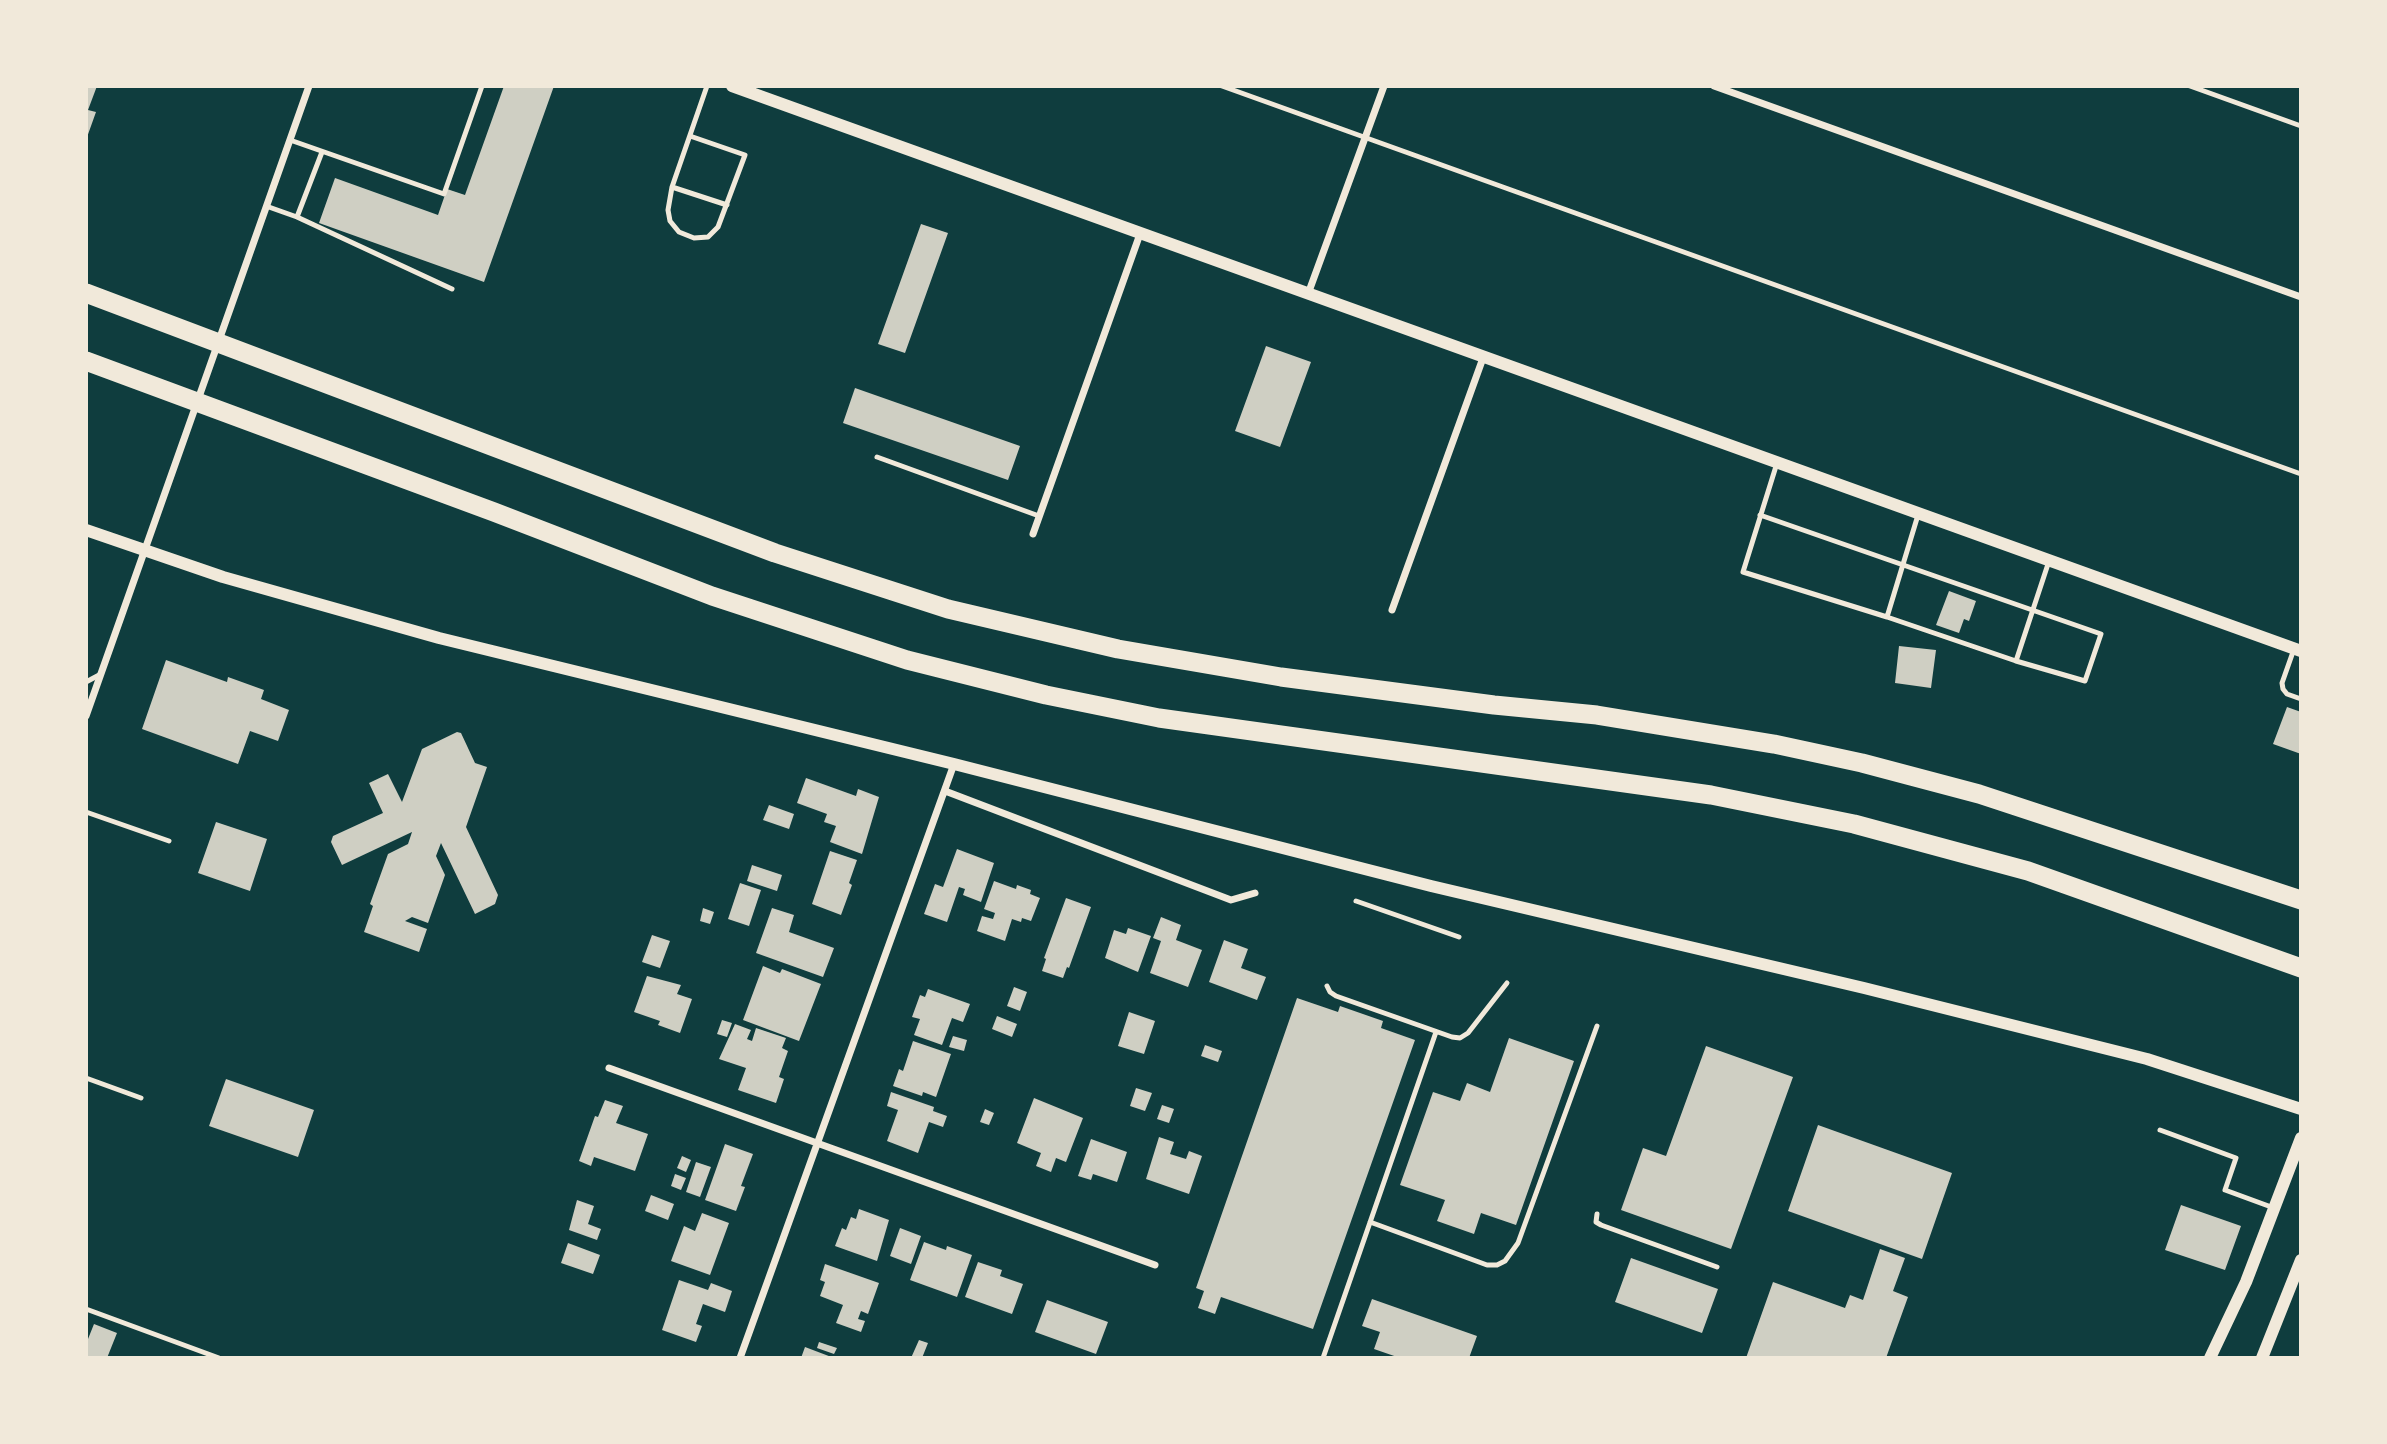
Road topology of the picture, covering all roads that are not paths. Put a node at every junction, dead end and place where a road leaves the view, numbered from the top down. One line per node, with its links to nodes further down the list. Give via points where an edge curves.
1 (309, 86): 12 (street)
2 (482, 86): 13 (lane, via 443,194)
3 (707, 86): 10 (lane)
4 (732, 86): 18 (street)
5 (1222, 86): 11 (lane)
6 (1384, 86): 11 (street)
7 (1714, 86): 22 (street)
8 (2190, 86): 9 (lane)
9 (2301, 126)
10 (690, 136): 14 (lane); 15 (lane, via 745,155)
11 (1365, 137): 21 (street); 27 (lane)
12 (290, 140): 13 (lane); 16 (street)
13 (322, 152): 17 (lane)
14 (672, 187): 15 (lane); 15 (lane, via 670,221 679,232 694,238 708,237)
15 (727, 205)
16 (267, 206): 17 (lane); 33 (street)
17 (297, 217): 19 (lane)
18 (1140, 234): 21 (street); 30 (street)
19 (452, 289)
20 (86, 293): 50 (highway, via 775,553 948,610 1118,649 1281,677 1597,715 1774,744 1979,794)
21 (1308, 294): 23 (street)
22 (2301, 297)
23 (1483, 358): 26 (street); 36 (street)
24 (86, 361): 53 (highway, via 712,596 968,677 1159,718 1711,795 1854,824 2028,871)
25 (877, 457): 30 (lane)
26 (1777, 463): 28 (street); 29 (lane)
27 (2301, 474)
28 (1919, 514): 34 (street); 35 (lane)
29 (1760, 515): 35 (lane); 38 (lane, via 1743,572)
30 (1039, 516): 32 (street)
31 (86, 530): 33 (street)
32 (1032, 534)
33 (144, 552): 41 (street); 45 (street, via 439,638)
34 (2049, 561): 37 (lane); 39 (street)
35 (1903, 564): 37 (lane); 38 (lane)
36 (1392, 610)
37 (2033, 610): 40 (lane); 40 (lane, via 2101,634 2085,681)
38 (1886, 617): 40 (lane)
39 (2298, 649): 43 (lane, via 2282,682 2287,694)
40 (2016, 661)
41 (101, 674): 42 (lane); 44 (street)
42 (86, 682)
43 (2301, 699)
44 (86, 716)
45 (954, 764): 46 (street); 61 (street, via 1431,886 2147,1059)
46 (945, 791): 49 (street, via 1231,900); 64 (street)
47 (86, 812): 48 (lane)
48 (169, 841)
49 (1255, 893)
50 (2301, 900)
51 (1356, 901): 52 (lane)
52 (1459, 937)
53 (2299, 967)
54 (1507, 983): 57 (lane, via 1468,1033 1460,1038)
55 (1327, 986): 57 (lane, via 1336,996)
56 (1597, 1026): 67 (lane, via 1517,1243 1505,1261 1487,1265)
57 (1436, 1032): 67 (lane)
58 (609, 1068): 64 (street)
59 (86, 1078): 60 (lane)
60 (141, 1098)
61 (2301, 1109)
62 (2160, 1130): 65 (lane, via 2235,1158 2225,1189)
63 (2301, 1138): 65 (street)
64 (818, 1143): 69 (street); 73 (street)
65 (2274, 1208): 75 (street)
66 (1597, 1214): 70 (lane, via 1601,1226)
67 (1370, 1222): 74 (lane)
68 (2301, 1260): 76 (street)
69 (1155, 1265)
70 (1717, 1268)
71 (86, 1310): 72 (lane)
72 (219, 1358)
73 (740, 1358)
74 (1322, 1358)
75 (2210, 1358)
76 (2262, 1358)

